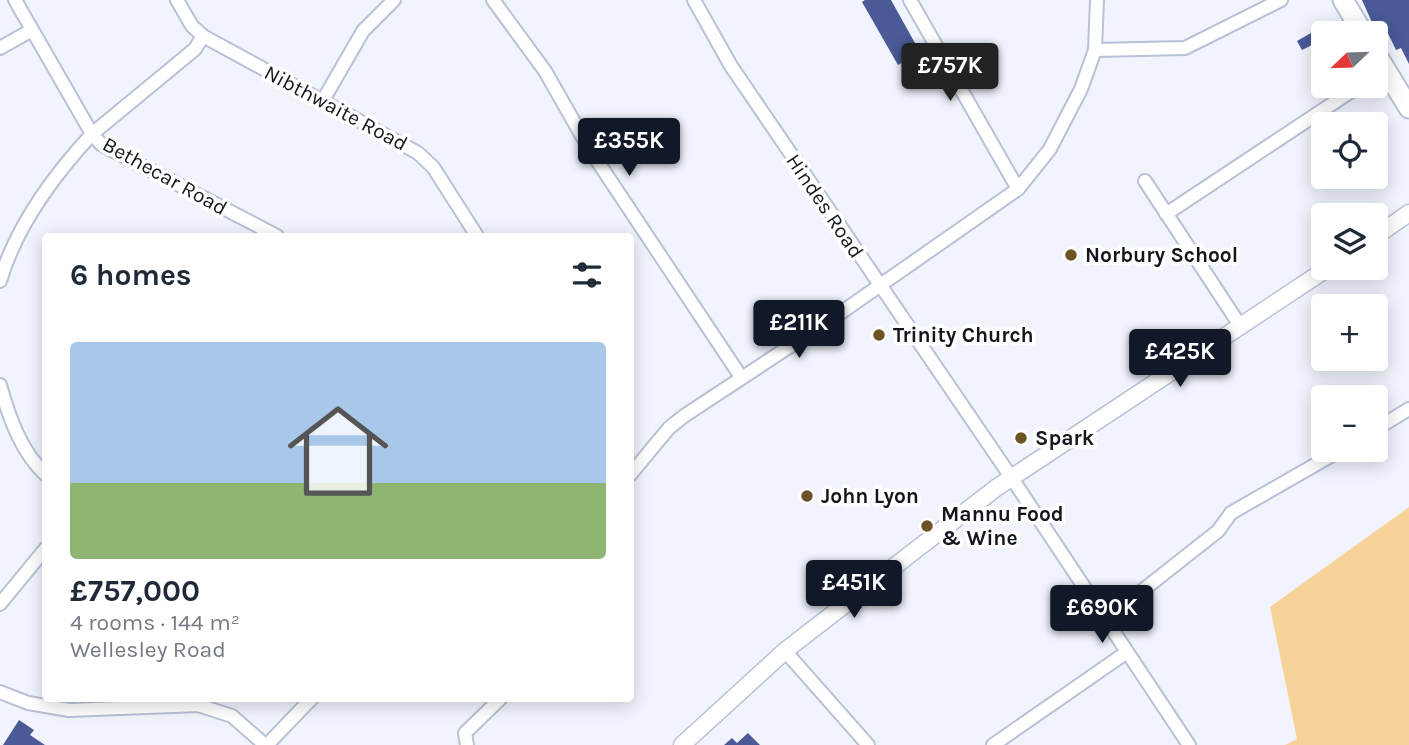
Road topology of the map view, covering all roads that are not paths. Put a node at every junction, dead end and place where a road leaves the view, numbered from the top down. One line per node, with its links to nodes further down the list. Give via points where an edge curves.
1 (15, 0): 11 (street)
2 (177, 0): 12 (street, Nibthwaite Road)
3 (394, 0): 19 (street, via 363,31)
4 (493, 0): 33 (street, via 545,71 590,150)
5 (694, 0): 31 (street, Hindes Road, via 731,66)
6 (910, 0): 23 (street)
7 (1097, 0): 14 (street)
8 (1281, 0): 14 (street, via 1185,48)
9 (1343, 0): 10 (main road)
10 (1356, 21)
11 (32, 30): 13 (street); 21 (street)
12 (203, 36): 19 (street, Nibthwaite Road); 21 (street, via 195,49)
13 (0, 48)
14 (1095, 50): 23 (street, via 1067,120)
15 (1388, 69): 17 (main road)
16 (1388, 74): 20 (main road)
17 (1409, 89)
18 (1341, 98): 24 (street)
19 (322, 102): 28 (street, Nibthwaite Road, via 418,153 433,167)
20 (1409, 108)
21 (92, 134): 27 (street, Bethecar Road, via 102,145); 30 (street, via 22,228)
22 (1145, 181): 24 (street)
23 (1018, 189): 31 (street)
24 (1166, 214): 32 (street)
25 (1409, 214): 26 (street)
26 (1388, 228)
27 (254, 231)
28 (475, 233)
29 (1311, 280): 32 (street)
30 (0, 281)
31 (878, 285): 33 (street); 40 (street, Hindes Road)
32 (1241, 327): 40 (street)
33 (741, 377): 38 (street, via 669,428)
34 (0, 385): 39 (street, via 9,418)
35 (1409, 409): 36 (street)
36 (1388, 422)
37 (1320, 462): 43 (street, via 1231,513 1218,531)
38 (634, 465)
39 (42, 471)
40 (1014, 481): 43 (street, Hindes Road); 44 (street)
41 (42, 553): 42 (street)
42 (0, 604)
43 (1105, 620): 45 (street, Hindes Road)
44 (785, 650): 51 (street); 52 (street)
45 (1127, 652): 53 (street); 54 (street, Hindes Road)
46 (0, 692): 49 (street, via 28,703 69,710 198,705 232,716)
47 (308, 702): 49 (street)
48 (497, 702): 50 (street, via 466,733)
49 (266, 745)
50 (467, 745)
51 (682, 745)
52 (868, 745)
53 (993, 745)
54 (1189, 745)

